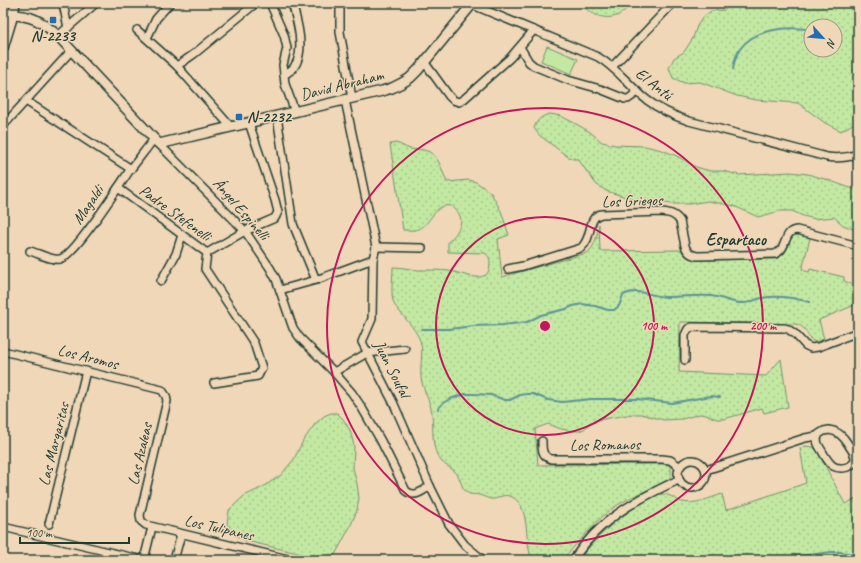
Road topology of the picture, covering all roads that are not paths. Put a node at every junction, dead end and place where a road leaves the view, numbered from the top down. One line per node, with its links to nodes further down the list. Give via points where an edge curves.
1 (5, 3): 13 (main road)
2 (9, 3): 13 (main road)
3 (15, 3): 13 (main road)
4 (63, 3): 14 (street)
5 (96, 3): 14 (street)
6 (170, 3): 19 (street, via 156,19)
7 (256, 3): 24 (street)
8 (270, 3): 26 (street, via 287,48 283,65)
9 (292, 3): 26 (street, via 299,30 299,52 294,68)
10 (340, 3): 28 (street, Juan Soufal, via 340,32)
11 (673, 3): 25 (street)
12 (471, 4): 17 (street, El Antú); 23 (main road, David Abraham)
13 (8, 15): 15 (main road); 18 (main road, Ángel Espinelli, via 37,20); 21 (main road)
14 (68, 28): 18 (street)
15 (3, 30)
16 (138, 30): 19 (street)
17 (534, 30): 20 (street); 25 (street, El Antú, via 593,54)
18 (58, 36): 22 (main road, Ángel Espinelli)
19 (147, 38): 24 (street)
20 (520, 47): 23 (street, via 459,102 449,96); 27 (street, via 530,64 568,80 625,99)
21 (3, 48)
22 (71, 51): 29 (street); 35 (main road, Ángel Espinelli)
23 (425, 63): 28 (main road, David Abraham, via 402,84)
24 (177, 66): 34 (street)
25 (612, 67): 27 (street, El Antú)
26 (284, 75): 30 (street)
27 (638, 92): 36 (street, El Antú, via 662,110 689,120 827,157 844,158)
28 (348, 99): 30 (main road, David Abraham); 42 (street, Juan Soufal)
29 (26, 101): 33 (street); 37 (street, Padre Stefenelli)
30 (294, 112): 31 (main road, David Abraham)
31 (277, 116): 32 (main road, David Abraham); 48 (street, via 293,224)
32 (249, 123): 34 (main road, David Abraham); 39 (street, via 278,212 275,218)
33 (3, 126)
34 (231, 127): 35 (main road, David Abraham)
35 (157, 141): 37 (street, Magaldi); 39 (street, Ángel Espinelli)
36 (858, 154)
37 (131, 169): 38 (street, Magaldi)
38 (118, 188): 40 (street, Padre Stefenelli); 44 (street, Magaldi, via 80,241 66,256 53,259)
39 (245, 231): 45 (street); 50 (street, Ángel Espinelli, via 270,268)
40 (182, 235): 45 (street, Padre Stefenelli); 49 (street, via 176,254)
41 (858, 246): 47 (street, Los Griegos, via 793,230 787,236 780,252 775,254 697,256 686,249 680,221 675,215 662,212 598,214 593,218 588,237 581,248)
42 (376, 247): 43 (street); 46 (street, Juan Soufal)
43 (422, 248)
44 (30, 251)
45 (207, 252): 58 (street, Padre Stefenelli, via 205,269 254,342 262,368 258,376)
46 (373, 259): 48 (street); 54 (street, Juan Soufal, via 372,319 362,342)
47 (508, 269)
48 (316, 280): 50 (street)
49 (161, 281)
50 (280, 290): 57 (street, Ángel Espinelli, via 293,328)
51 (858, 332): 55 (street, via 811,348 784,328 692,327 685,335)
52 (405, 349): 54 (street)
53 (3, 350): 56 (street, Los Aromos)
54 (368, 353): 57 (street); 68 (street, Juan Soufal)
55 (685, 360)
56 (86, 371): 59 (street, Los Aromos, via 160,389); 70 (street, Las Margaritas)
57 (334, 372): 68 (street, Ángel Espinelli, via 362,408 406,491 415,495)
58 (214, 383)
59 (165, 393): 69 (street, Las Azaleas, via 167,401 140,515)
60 (817, 436): 62 (street, via 824,431 834,431 841,435); 64 (street, via 818,446 833,466 845,468); 66 (street)
61 (542, 441): 65 (street, Los Romanos, via 543,454 551,459 662,459)
62 (849, 446): 63 (street); 64 (street, via 855,456)
63 (858, 448)
64 (855, 463)
65 (680, 466): 66 (street, via 691,459 696,460); 67 (street)
66 (706, 470): 67 (street, via 703,484 699,487 690,489)
67 (678, 480): 78 (street, via 613,517 593,535)
68 (430, 486): 77 (street, Juan Soufal, via 449,524 465,545)
69 (141, 521): 72 (street, Los Tulipanes)
70 (49, 524)
71 (3, 527): 74 (street)
72 (152, 527): 73 (street, Los Tulipanes); 74 (street)
73 (181, 534): 75 (street); 76 (street, Los Tulipanes)
74 (142, 560)
75 (174, 560)
76 (292, 560)
77 (483, 560)
78 (572, 560)

